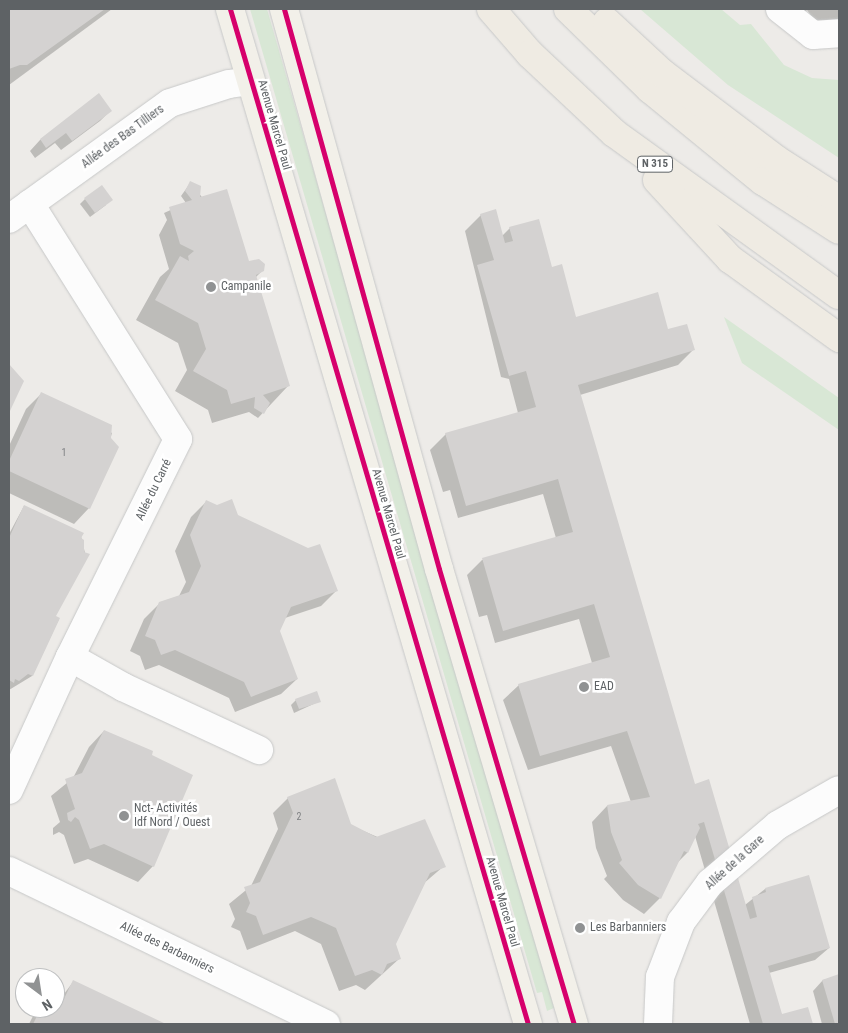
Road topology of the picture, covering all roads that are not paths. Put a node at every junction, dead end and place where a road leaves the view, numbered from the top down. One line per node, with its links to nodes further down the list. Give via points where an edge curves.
1 (230, 9): 8 (main road, Avenue Marcel Paul)
2 (284, 9): 22 (main road, via 439,570)
3 (491, 9): 9 (highway, N 315, via 530,54)
4 (568, 9): 12 (highway, via 650,90 763,181)
5 (592, 9): 10 (highway, via 662,73 777,160)
6 (780, 9): 7 (street, via 813,35)
7 (839, 33)
8 (250, 81): 11 (street, Allée des Bas Tilliers, via 229,84 170,103); 21 (main road, Avenue Marcel Paul)
9 (614, 133): 13 (highway, N 315); 14 (highway, N 315, via 730,258)
10 (839, 200)
11 (20, 212): 15 (street, Allée du Carré, via 178,439)
12 (839, 230)
13 (839, 295)
14 (839, 338)
15 (70, 657): 16 (street, via 123,687); 17 (street, Allée du Carré)
16 (259, 750)
17 (9, 790)
18 (839, 790): 23 (street, Allée de la Gare, via 778,825 710,883 681,922 660,977)
19 (9, 871): 20 (street, Allée des Barbanniers)
20 (326, 1024)
21 (528, 1024)
22 (574, 1024)
23 (658, 1024)

